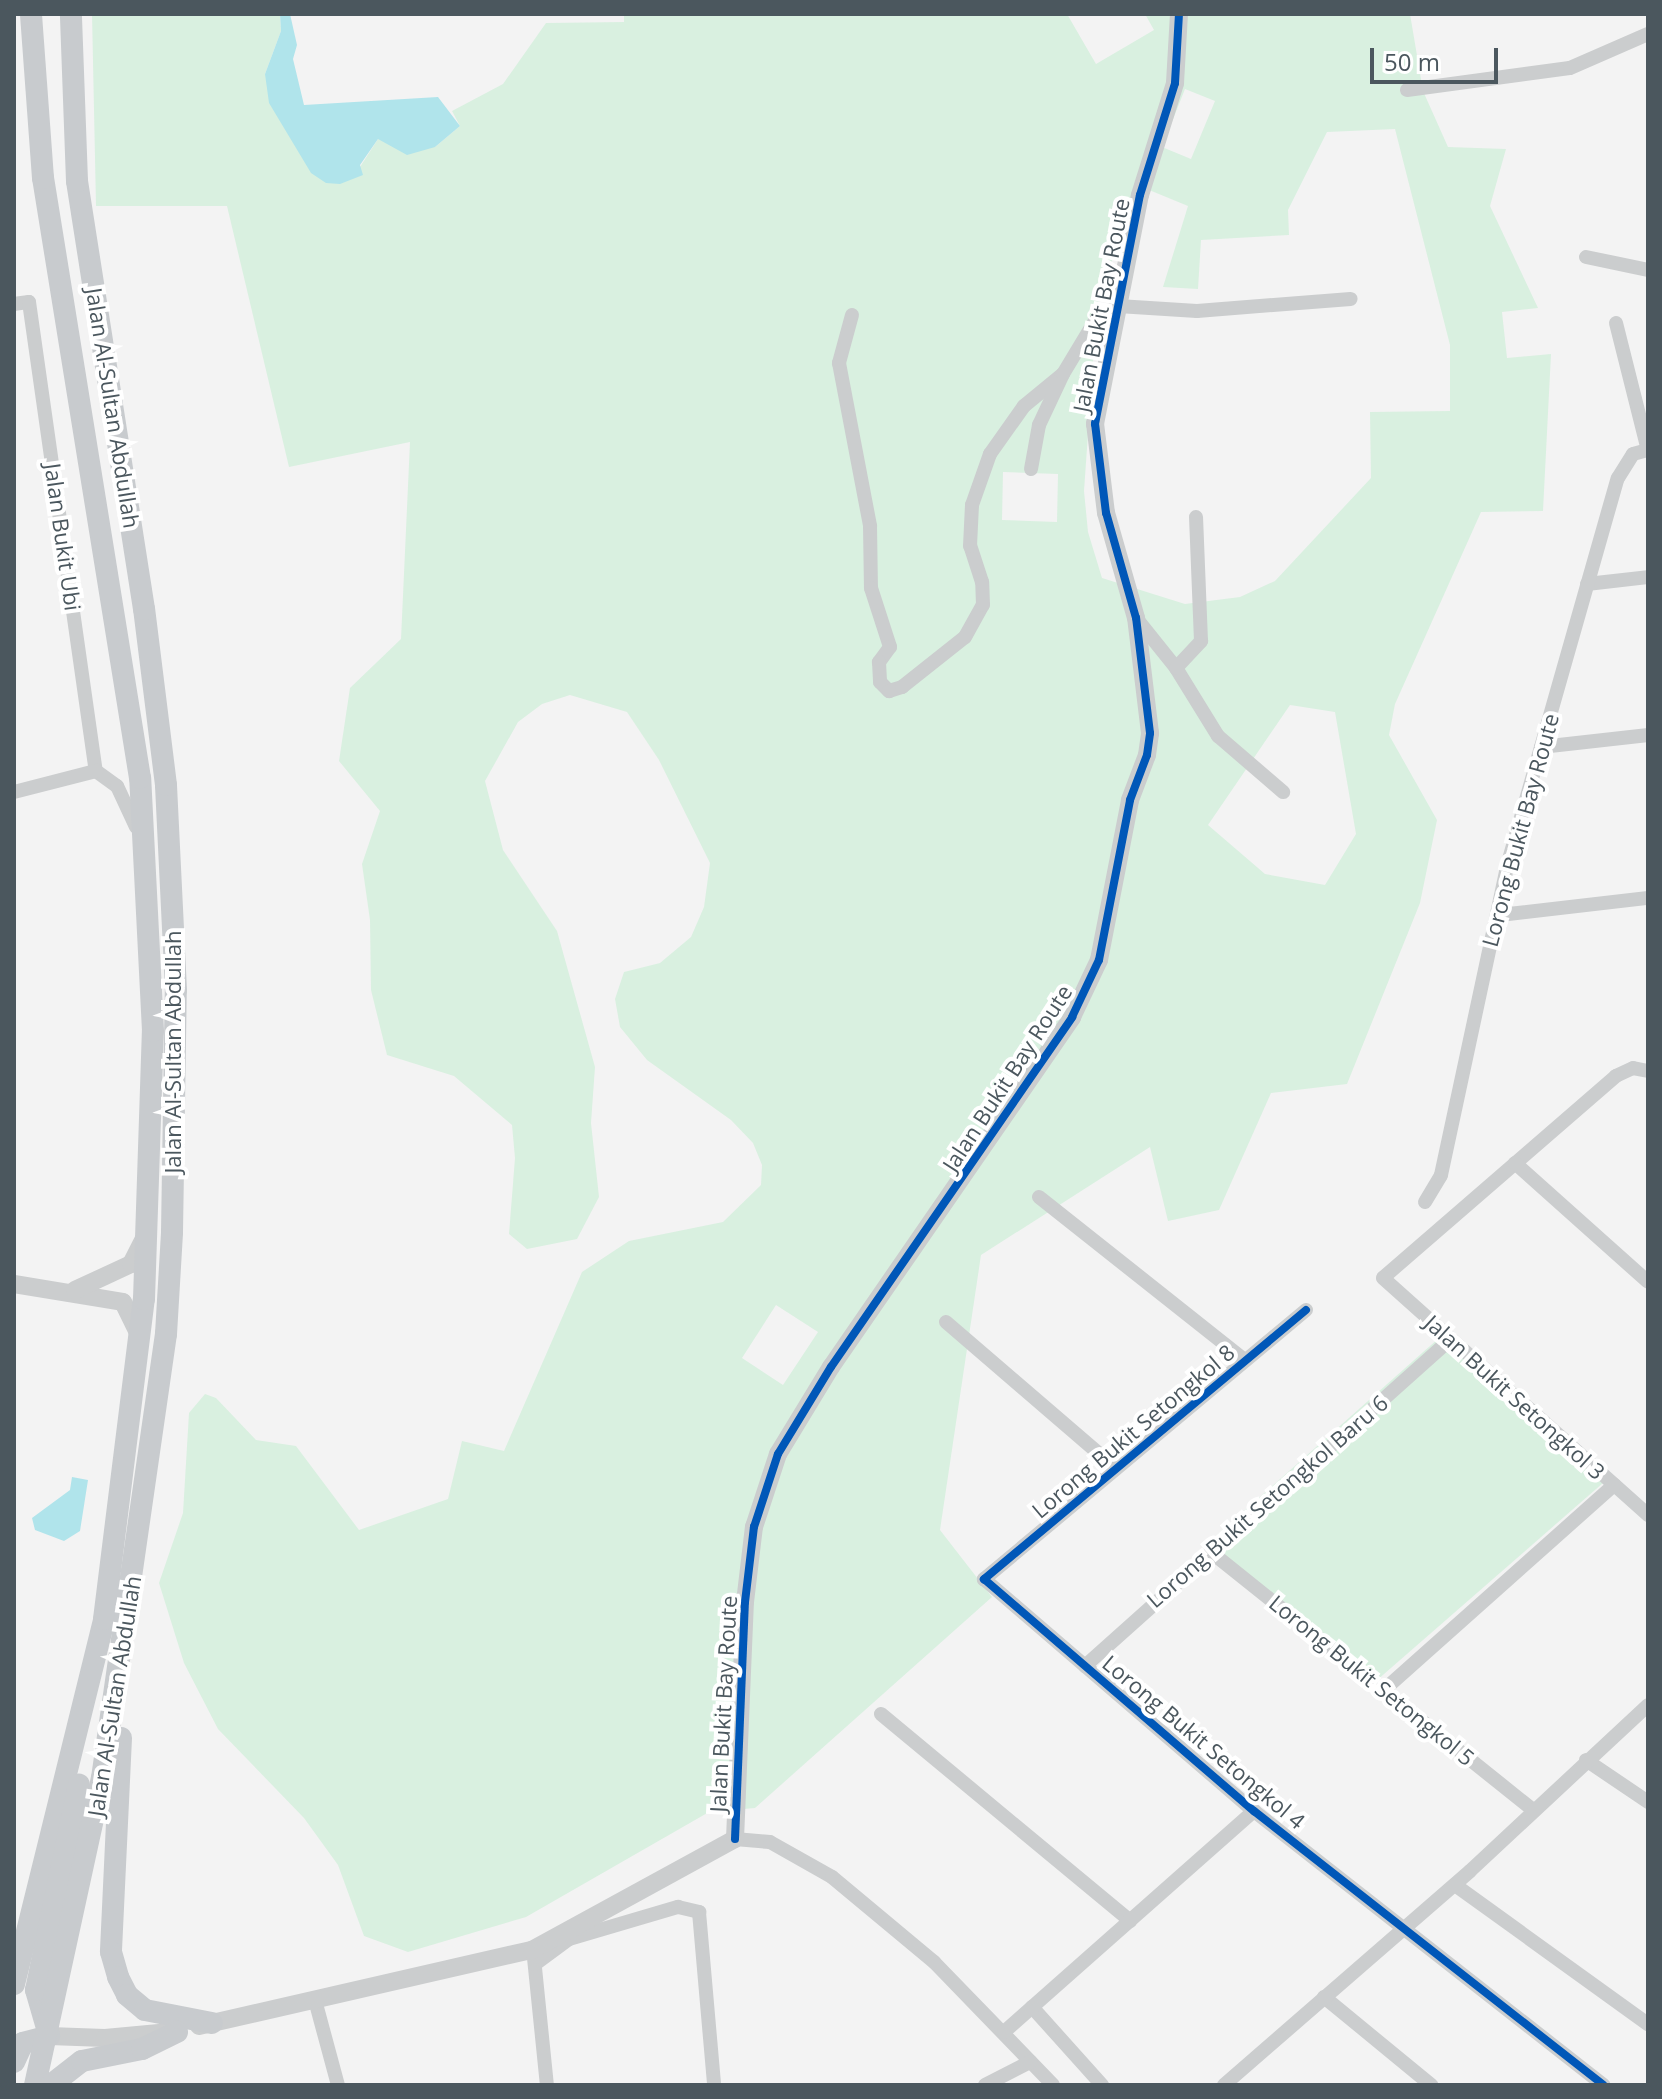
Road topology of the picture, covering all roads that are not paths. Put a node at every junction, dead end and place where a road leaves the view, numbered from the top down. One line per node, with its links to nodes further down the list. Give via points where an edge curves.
1 (31, 14): 26 (main road, Jalan Al-Sultan Abdullah, via 43,178 110,569 140,778)
2 (71, 14): 47 (main road, Jalan Al-Sultan Abdullah, via 77,181 166,785 175,975 166,1334)
3 (1179, 14): 10 (street, Jalan Bukit Bay Route, via 1175,83 1140,195)
4 (1648, 34): 5 (street, via 1570,68)
5 (1407, 90)
6 (1586, 257): 7 (street)
7 (1648, 270)
8 (1351, 299): 10 (street, via 1197,311)
9 (22, 303): 23 (street, Jalan Bukit Ubi)
10 (1118, 306): 13 (street, via 1095,321); 19 (street, Jalan Bukit Bay Route, via 1095,424 1096,457)
11 (852, 315): 13 (street, via 839,363 870,526 871,588 890,647 879,662 880,682 889,691 902,687 965,637 983,605 970,546 976,493 990,454 1024,406)
12 (1616, 323): 14 (street)
13 (1063, 374): 15 (street, via 1039,425)
14 (1648, 450): 18 (street, Lorong Bukit Bay Route, via 1620,471)
15 (1031, 469)
16 (1196, 517): 20 (street, via 1201,641)
17 (1648, 577): 18 (street)
18 (1587, 584): 22 (street, Lorong Bukit Bay Route)
19 (1136, 618): 20 (street); 57 (street, Jalan Bukit Bay Route, via 1148,708 1147,755 1130,800 1090,981 1008,1114 804,1408 774,1466 754,1527 745,1602)
20 (1176, 668): 25 (street, via 1218,736)
21 (1648, 735): 22 (street)
22 (1541, 747): 28 (street, Lorong Bukit Bay Route, via 1508,863)
23 (96, 771): 24 (street); 26 (street, via 117,786 130,805)
24 (14, 792)
25 (1283, 792)
26 (143, 847): 33 (main road, Jalan Al-Sultan Abdullah, via 153,1031)
27 (1648, 898): 28 (street)
28 (1500, 915): 32 (street, Lorong Bukit Bay Route, via 1487,950 1441,1175)
29 (1648, 1071): 30 (street, via 1633,1068)
30 (1515, 1163): 34 (street); 39 (street, Jalan Bukit Setongkol 3, via 1383,1278)
31 (1039, 1197): 41 (street)
32 (1425, 1202)
33 (148, 1225): 36 (street, via 131,1264); 40 (main road, Jalan Al-Sultan Abdullah)
34 (1648, 1282)
35 (14, 1284): 36 (street)
36 (73, 1291): 40 (street, via 123,1302)
37 (1306, 1310): 41 (street, Lorong Bukit Setongkol 8)
38 (946, 1322): 42 (street)
39 (1451, 1339): 43 (street, Jalan Bukit Setongkol 3); 45 (street, Lorong Bukit Setongkol Baru 6)
40 (141, 1340): 48 (main road, Jalan Al-Sultan Abdullah)
41 (1245, 1360): 42 (street, Lorong Bukit Setongkol 8)
42 (1116, 1468): 46 (street, Lorong Bukit Setongkol 8)
43 (1614, 1485): 44 (street, Jalan Bukit Setongkol 3); 50 (street)
44 (1648, 1515)
45 (1211, 1552): 49 (street, Lorong Bukit Setongkol Baru 6); 50 (street, Lorong Bukit Setongkol 5)
46 (984, 1579): 49 (street, Lorong Bukit Setongkol 4)
47 (128, 1617): 66 (main road, via 111,1952 127,1995 145,2010); 70 (main road, Jalan Al-Sultan Abdullah, via 86,1864)
48 (104, 1619): 62 (main road, Jalan Al-Sultan Abdullah); 70 (main road, via 70,1844 36,1990)
49 (1085, 1666): 56 (street, Lorong Bukit Setongkol 4)
50 (1385, 1689): 55 (street, Lorong Bukit Setongkol 5)
51 (1648, 1705): 53 (street)
52 (881, 1714): 59 (street)
53 (1586, 1760): 54 (street); 55 (street)
54 (1648, 1802)
55 (1533, 1810): 58 (street)
56 (1254, 1811): 59 (street); 60 (street, Lorong Bukit Setongkol 4)
57 (735, 1839): 61 (street, Jalan Bukit Bay Route); 69 (street, via 770,1842 832,1877 934,1962)
58 (1455, 1885): 60 (street); 67 (street)
59 (1130, 1921): 65 (street)
60 (1402, 1930): 63 (street); 83 (street, Lorong Bukit Setongkol 4)
61 (534, 1957): 64 (street, Jalan Bukit Bay Route); 76 (street); 77 (street, via 569,1939 678,1907 699,1912)
62 (14, 1984)
63 (1324, 1997): 81 (street); 82 (street)
64 (315, 2000): 66 (street, Jalan Bukit Bay Route); 75 (street)
65 (1032, 2007): 69 (street); 80 (street)
66 (212, 2023): 68 (street, Jalan Bukit Bay Route)
67 (1648, 2024)
68 (177, 2032): 70 (street, Jalan Bukit Bay Route); 74 (main road, via 142,2049 82,2061)
69 (1004, 2032): 72 (street)
70 (49, 2036): 71 (main road, via 23,2043); 73 (main road, Jalan Al-Sultan Abdullah)
71 (14, 2062)
72 (1030, 2062): 78 (street); 79 (street)
73 (35, 2085)
74 (51, 2085)
75 (338, 2085)
76 (547, 2085)
77 (714, 2085)
78 (985, 2085)
79 (1053, 2085)
80 (1102, 2085)
81 (1224, 2085)
82 (1431, 2085)
83 (1604, 2085)

